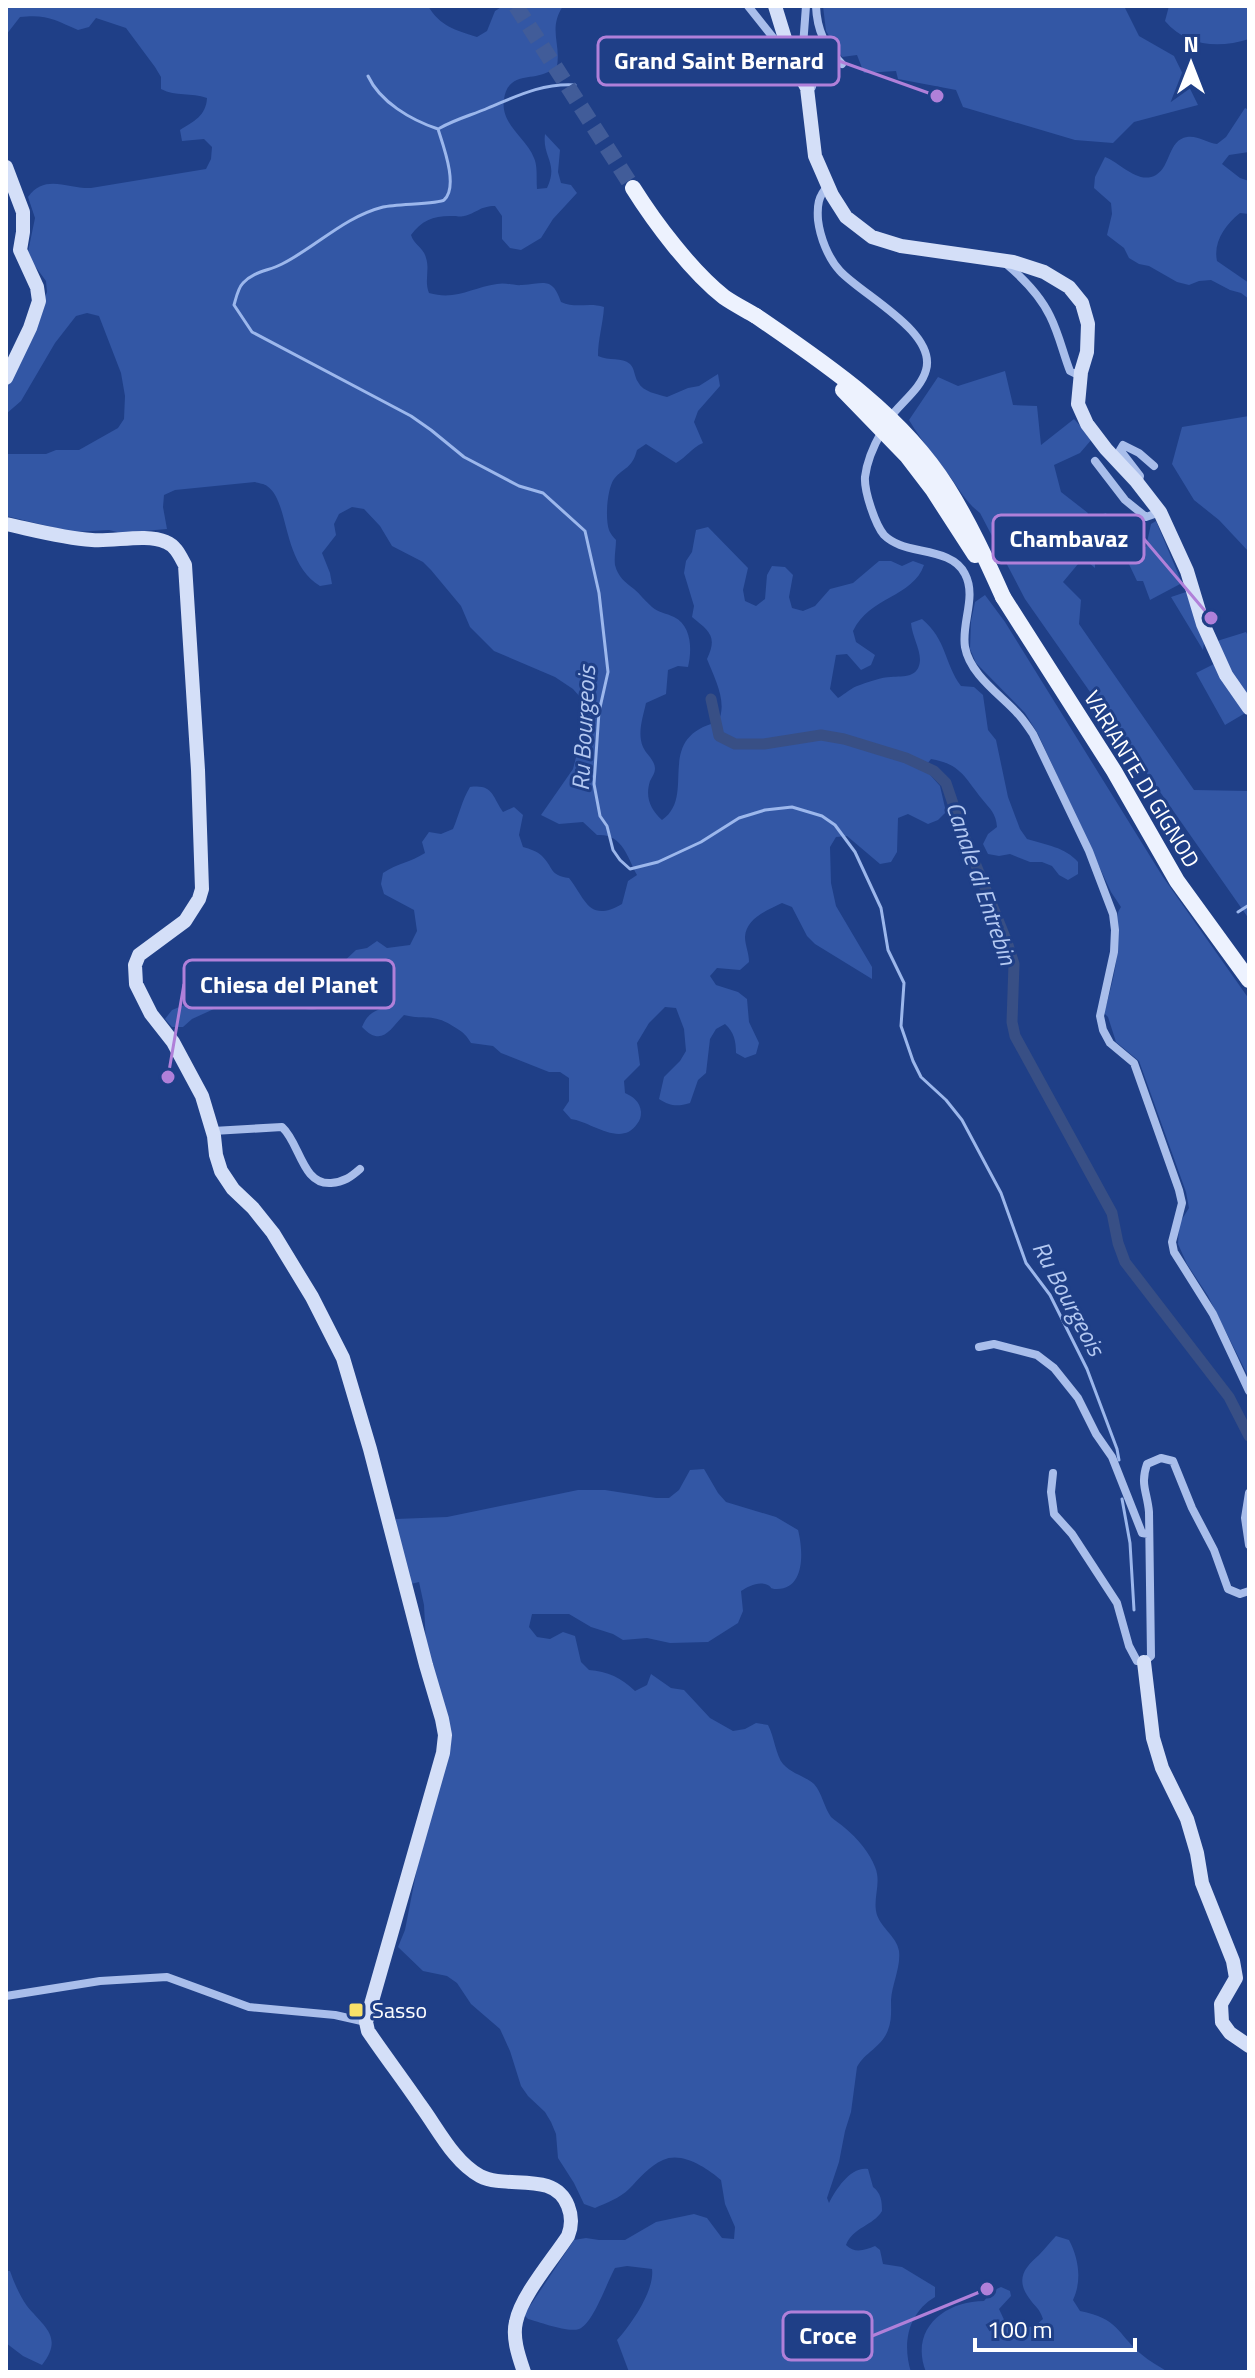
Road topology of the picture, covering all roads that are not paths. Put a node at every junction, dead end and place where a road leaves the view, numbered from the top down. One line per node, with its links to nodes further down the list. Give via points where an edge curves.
1 (748, 6): 5 (street)
2 (775, 6): 5 (main road)
3 (806, 6): 7 (street, via 803,46 813,78)
4 (816, 6): 6 (street, via 818,31)
5 (791, 58): 7 (main road)
6 (842, 64)
7 (807, 88): 9 (main road, via 815,156)
8 (6, 167): 13 (main road, via 23,212 20,250 39,301)
9 (828, 186): 11 (main road, via 846,217 872,237); 24 (street, via 817,209 830,257 906,326 927,357 920,382 871,450 865,478 868,498 884,535 954,561 964,570 970,598 965,648 973,666 1033,734 1089,851 1115,930 1100,1016 1103,1030 1134,1063 1175,1178 1182,1203 1174,1252 1213,1314)
10 (633, 188): 20 (main road, VARIANTE DI GIGNOD, bridge, via 683,255 725,297 838,374 918,448 973,530 1003,597 1177,881)
11 (1002, 260): 12 (street, via 1043,303 1070,371); 12 (main road, via 1044,272 1069,287 1082,303 1088,324)
12 (1080, 376): 16 (main road, via 1078,404 1087,424)
13 (6, 378)
14 (1095, 461): 17 (street, via 1125,500 1146,517)
15 (1154, 466): 16 (street, via 1123,445 1120,450 1140,476)
16 (1139, 484): 17 (main road)
17 (1160, 512): 19 (main road, via 1226,675)
18 (6, 524): 21 (main road, via 88,540 167,542 185,565 202,889 185,921 139,955 134,975 151,1014 202,1096)
19 (1249, 708)
20 (1249, 980)
21 (213, 1131): 22 (street, via 282,1127 310,1176 321,1183 350,1179); 32 (main road, via 221,1171 273,1233 343,1358 445,1735)
22 (360, 1169)
23 (979, 1347): 27 (street, via 994,1344 1037,1355 1054,1368 1108,1450 1142,1533)
24 (1249, 1391)
25 (1053, 1473): 30 (street, via 1054,1514 1104,1581 1133,1655)
26 (1249, 1493): 28 (street)
27 (1148, 1534): 29 (street, via 1142,1480 1147,1464 1161,1458 1173,1461 1228,1589); 30 (street, via 1151,1656)
28 (1249, 1545)
29 (1249, 1591)
30 (1144, 1662): 33 (main road, via 1153,1738 1187,1819 1202,1883 1233,1961 1236,1978 1221,2004 1222,2022)
31 (6, 1996): 32 (street, via 167,1977 249,2007)
32 (366, 2022): 34 (main road, via 457,2158 480,2176 542,2184 564,2197 571,2220 568,2236 524,2302 515,2326)
33 (1249, 2046)
34 (524, 2372)

